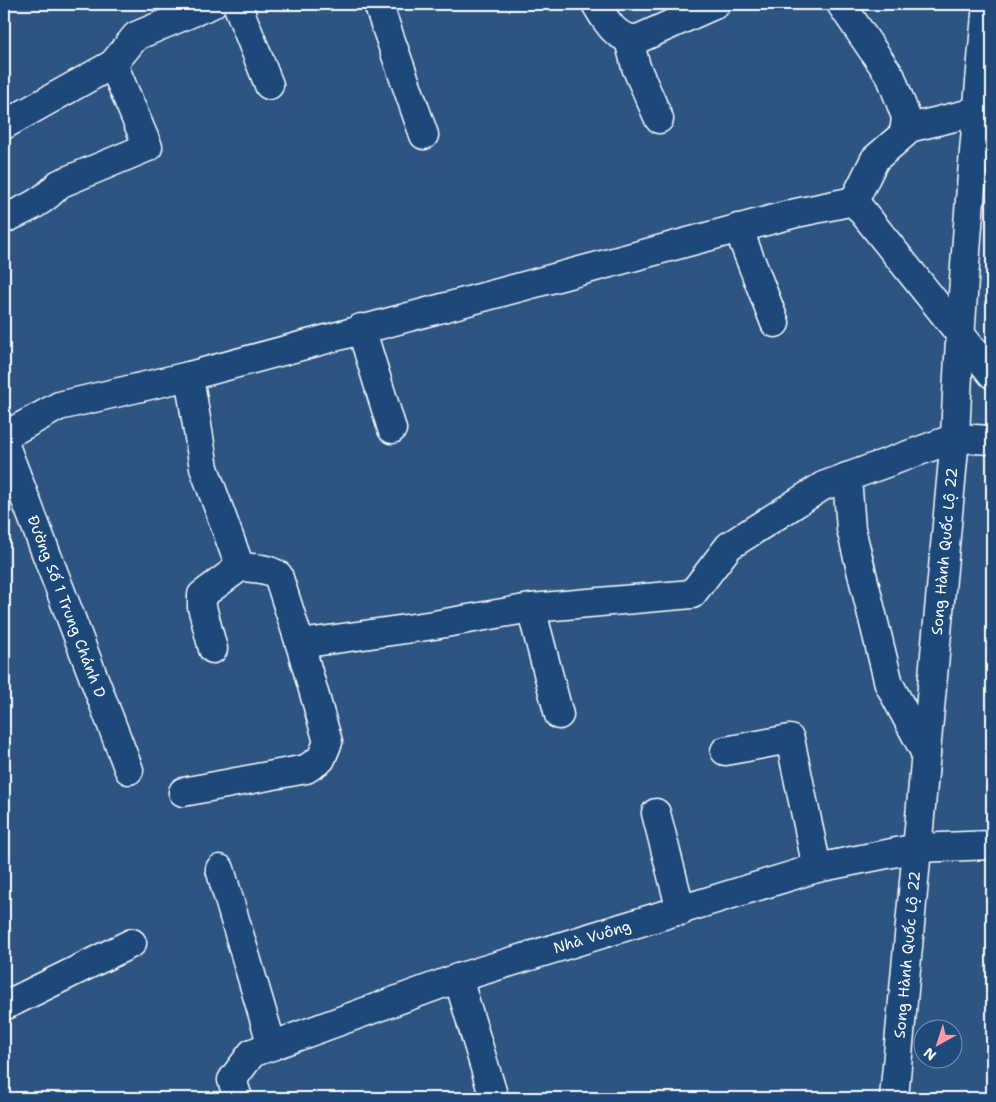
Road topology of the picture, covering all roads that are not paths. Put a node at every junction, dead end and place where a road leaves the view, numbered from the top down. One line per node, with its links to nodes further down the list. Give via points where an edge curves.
1 (212, 4): 9 (street, via 136,36)
2 (237, 4): 11 (street)
3 (378, 4): 16 (street)
4 (596, 4): 8 (street, via 614,31)
5 (716, 4): 8 (street, via 638,39)
6 (841, 4): 15 (street, via 891,78 906,117)
7 (987, 4): 10 (street, Song Hành Quốc Lộ 22)
8 (629, 40): 13 (street, via 640,79)
9 (113, 64): 14 (street); 19 (street, via 148,147 59,184 35,205)
10 (986, 74): 12 (street, Song Hành Quốc Lộ 22)
11 (269, 85)
12 (977, 109): 15 (street); 17 (street, Song Hành Quốc Lộ 22)
13 (659, 119)
14 (4, 125)
15 (905, 129): 18 (street, via 904,134 875,159)
16 (424, 135)
17 (983, 160): 23 (street, Song Hành Quốc Lộ 22)
18 (854, 201): 20 (street); 23 (street)
19 (4, 219)
20 (738, 228): 21 (street); 22 (street)
21 (775, 323)
22 (361, 328): 25 (street); 26 (street)
23 (960, 332): 24 (street); 28 (street, Song Hành Quốc Lộ 22)
24 (992, 374)
25 (189, 376): 27 (street, via 59,406); 32 (street, via 204,468)
26 (392, 429)
27 (4, 436)
28 (955, 438): 29 (street); 31 (street); 38 (street, Song Hành Quốc Lộ 22)
29 (992, 440)
30 (4, 444): 39 (street, Đường Số 1 Trung Chánh D)
31 (847, 477): 33 (street, via 823,486 728,546 692,594); 38 (street, via 851,529 889,684)
32 (240, 568): 34 (street, via 263,569 278,575); 35 (street, via 202,595)
33 (531, 608): 34 (street); 36 (street)
34 (300, 644): 40 (street, via 328,742 321,759 306,769)
35 (214, 650)
36 (558, 715)
37 (725, 751): 44 (street, via 790,739)
38 (926, 754): 43 (street, Song Hành Quốc Lộ 22)
39 (129, 770)
40 (183, 792)
41 (656, 813): 46 (street)
42 (992, 845): 43 (street, Nhà Vuông)
43 (917, 848): 44 (street, Nhà Vuông); 53 (street, Song Hành Quốc Lộ 22)
44 (817, 868): 46 (street, Nhà Vuông)
45 (220, 869): 50 (street)
46 (681, 911): 48 (street, Nhà Vuông)
47 (132, 943): 49 (street)
48 (458, 978): 50 (street, Nhà Vuông); 52 (street)
49 (4, 1006)
50 (272, 1046): 51 (street, Nhà Vuông, via 252,1053 232,1080)
51 (238, 1098)
52 (494, 1098)
53 (894, 1098)

